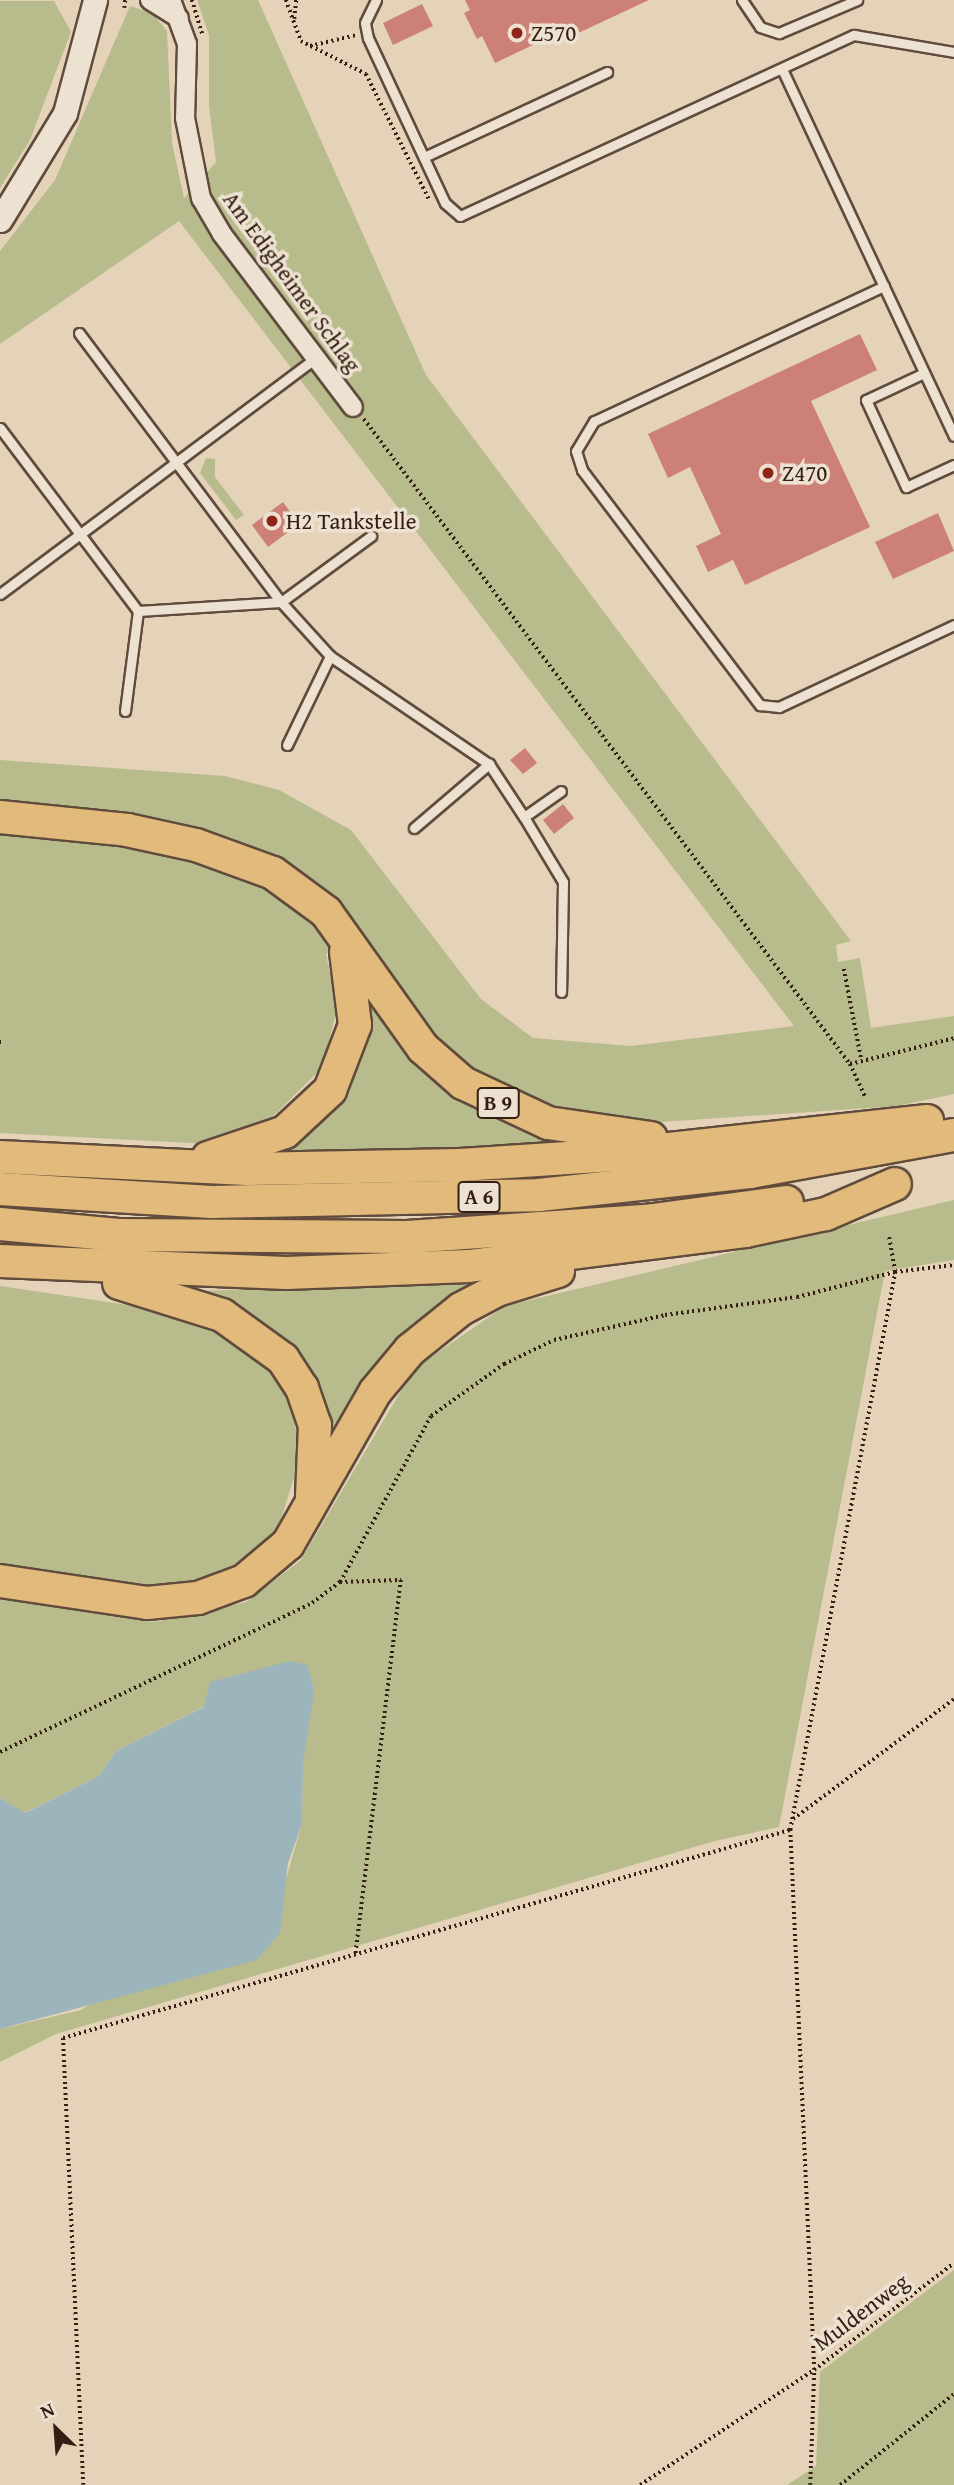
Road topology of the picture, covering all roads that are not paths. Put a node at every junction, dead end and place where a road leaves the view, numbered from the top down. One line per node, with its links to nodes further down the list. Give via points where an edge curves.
1 (95, 0): 12 (street, via 65,113)
2 (150, 0): 7 (street)
3 (171, 0): 7 (street, Am Edigheimer Schlag)
4 (376, 0): 11 (lane, via 366,31)
5 (742, 0): 6 (lane, via 760,27 779,33)
6 (857, 0)
7 (178, 18): 15 (street, Am Edigheimer Schlag, via 187,44 187,137 201,198)
8 (954, 52): 9 (lane, via 854,36)
9 (782, 68): 11 (lane, via 460,216 441,196); 13 (lane)
10 (607, 72): 11 (lane)
11 (424, 158)
12 (0, 220)
13 (884, 286): 16 (lane); 27 (lane, via 594,421 576,450 582,470 760,705 779,707)
14 (79, 333): 20 (lane)
15 (315, 358): 17 (street, Am Edigheimer Schlag); 20 (lane)
16 (924, 373): 19 (lane); 21 (lane, via 866,400 906,487)
17 (353, 407)
18 (0, 428): 22 (lane)
19 (954, 436)
20 (176, 462): 22 (lane); 25 (lane)
21 (954, 465)
22 (79, 535): 24 (lane); 26 (lane)
23 (371, 536): 25 (lane)
24 (0, 594)
25 (281, 602): 26 (lane); 28 (lane)
26 (138, 611): 29 (lane)
27 (954, 625)
28 (330, 656): 30 (lane); 31 (lane)
29 (125, 711)
30 (287, 745)
31 (489, 764): 34 (lane); 35 (lane)
32 (561, 790): 34 (lane)
33 (0, 817): 36 (highway, via 127,830 241,858 305,892 327,912)
34 (524, 817): 37 (lane, via 563,882)
35 (414, 828)
36 (344, 940): 40 (highway, B 9, via 423,1048 463,1083 502,1105 548,1123 594,1132); 42 (highway, via 354,982 355,1025 338,1078 315,1108 266,1142)
37 (561, 992)
38 (954, 1116): 40 (highway)
39 (954, 1135): 43 (highway, A 6, via 750,1172 539,1195 212,1202)
40 (719, 1144): 42 (highway, via 460,1165)
41 (0, 1157): 42 (highway)
42 (153, 1167)
43 (0, 1189)
44 (0, 1224): 45 (highway, A 6, via 239,1238 503,1234 667,1219 895,1184 826,1214)
45 (633, 1249): 47 (highway, via 379,1271); 48 (highway, via 498,1290 434,1328 375,1392)
46 (0, 1261): 47 (highway)
47 (39, 1265): 48 (highway, via 179,1298 237,1322 269,1346 298,1380 315,1425)
48 (311, 1505): 49 (highway, via 288,1544 268,1563 244,1581 198,1598 117,1601)
49 (0, 1581)

